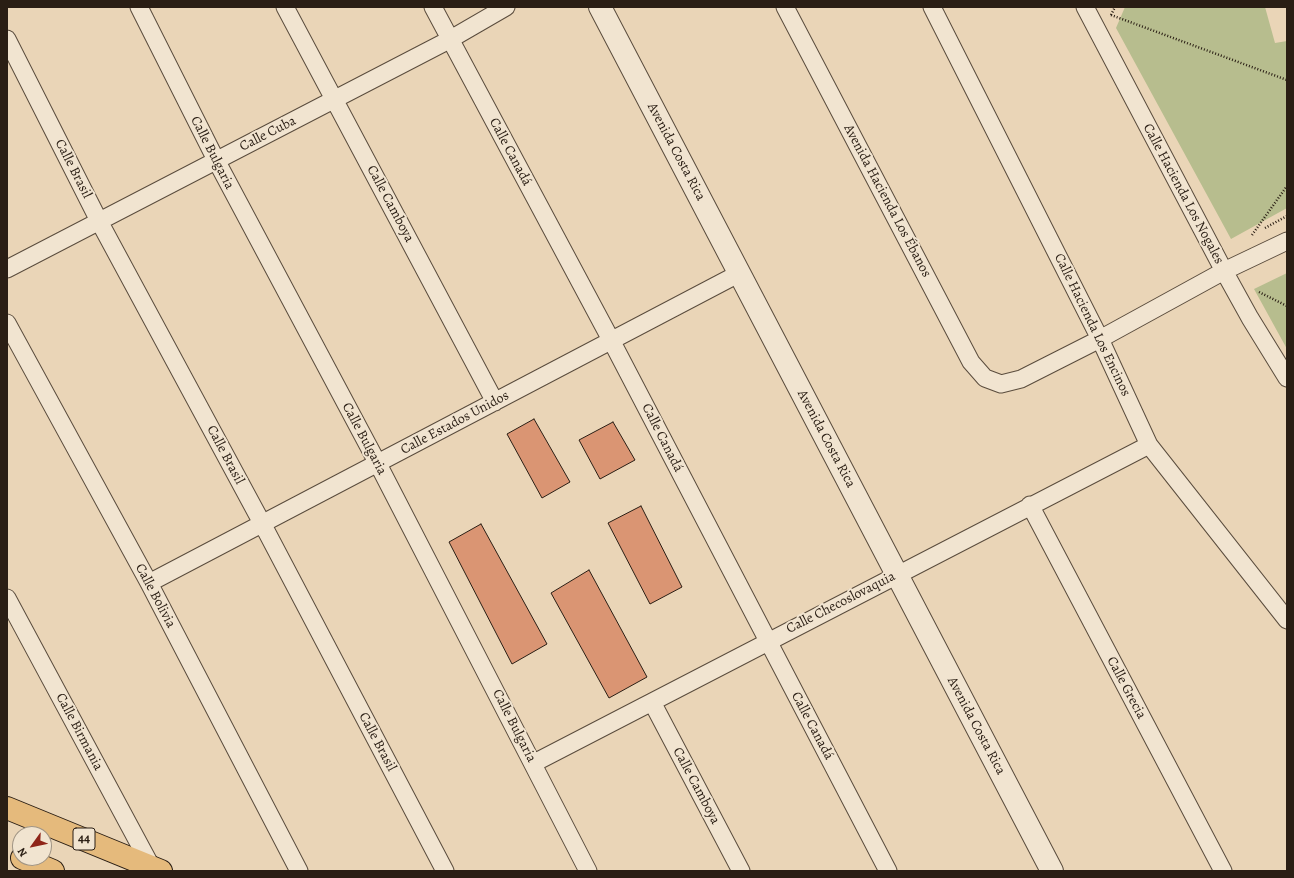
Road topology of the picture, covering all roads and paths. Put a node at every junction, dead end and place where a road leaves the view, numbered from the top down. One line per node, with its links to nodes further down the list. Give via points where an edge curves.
1 (139, 7): 13 (street, Calle Bulgaria)
2 (285, 7): 12 (street, Calle Camboya)
3 (433, 7): 10 (street, Calle Canadá)
4 (506, 7): 10 (street, Calle Cuba)
5 (600, 7): 20 (street, Avenida Costa Rica)
6 (785, 7): 24 (street, Avenida Hacienda Los Ébanos, via 972,362 985,378 1001,384 1021,379)
7 (932, 7): 24 (street, Calle Hacienda Los Encinos)
8 (1096, 11): 11 (path); 19 (street, Calle Hacienda Los Nogales)
9 (7, 39): 15 (street, Calle Brasil)
10 (449, 40): 12 (street, Calle Cuba); 25 (street, Calle Canadá)
11 (1287, 80)
12 (334, 100): 13 (street, Calle Cuba); 27 (street, Calle Camboya)
13 (216, 160): 15 (street, Calle Cuba); 29 (street, Calle Bulgaria)
14 (1287, 186): 16 (path)
15 (99, 221): 18 (street, Calle Cuba); 31 (street, Calle Brasil)
16 (1252, 236)
17 (1287, 241): 19 (street)
18 (7, 269)
19 (1224, 271): 24 (street); 26 (street, Calle Hacienda Los Nogales)
20 (740, 274): 25 (street, Calle Estados Unidos); 32 (street, Avenida Costa Rica)
21 (1252, 288): 22 (path)
22 (1287, 306)
23 (7, 323): 33 (street, Calle Bolivia)
24 (1100, 339): 28 (street, Calle Hacienda Los Encinos)
25 (612, 340): 27 (street, Calle Estados Unidos); 36 (street, Calle Canadá)
26 (1287, 378)
27 (495, 402): 29 (street, Calle Estados Unidos)
28 (1149, 445): 30 (street, Calle Checoslovaquia); 35 (street, Calle Hacienda Los Encinos)
29 (378, 464): 31 (street, Calle Estados Unidos); 38 (street, Calle Bulgaria)
30 (1030, 505): 32 (street, Calle Checoslovaquia); 49 (street, Calle Grecia)
31 (263, 525): 33 (street, Calle Estados Unidos); 44 (street, Calle Brasil)
32 (897, 574): 36 (street, Calle Checoslovaquia); 48 (street, Avenida Costa Rica)
33 (149, 583): 43 (street, Calle Bolivia)
34 (7, 598): 41 (street, Calle Birmania)
35 (1287, 620)
36 (767, 641): 37 (street, Calle Checoslovaquia); 47 (street, Calle Canadá)
37 (652, 702): 38 (street, Calle Checoslovaquia); 46 (street, Calle Camboya)
38 (534, 763): 45 (street, Calle Bulgaria)
39 (7, 808): 41 (main road, 44)
40 (41, 866): 42 (main road)
41 (156, 869)
42 (53, 871)
43 (299, 871)
44 (445, 871)
45 (588, 871)
46 (741, 871)
47 (888, 871)
48 (1052, 871)
49 (1223, 871)

